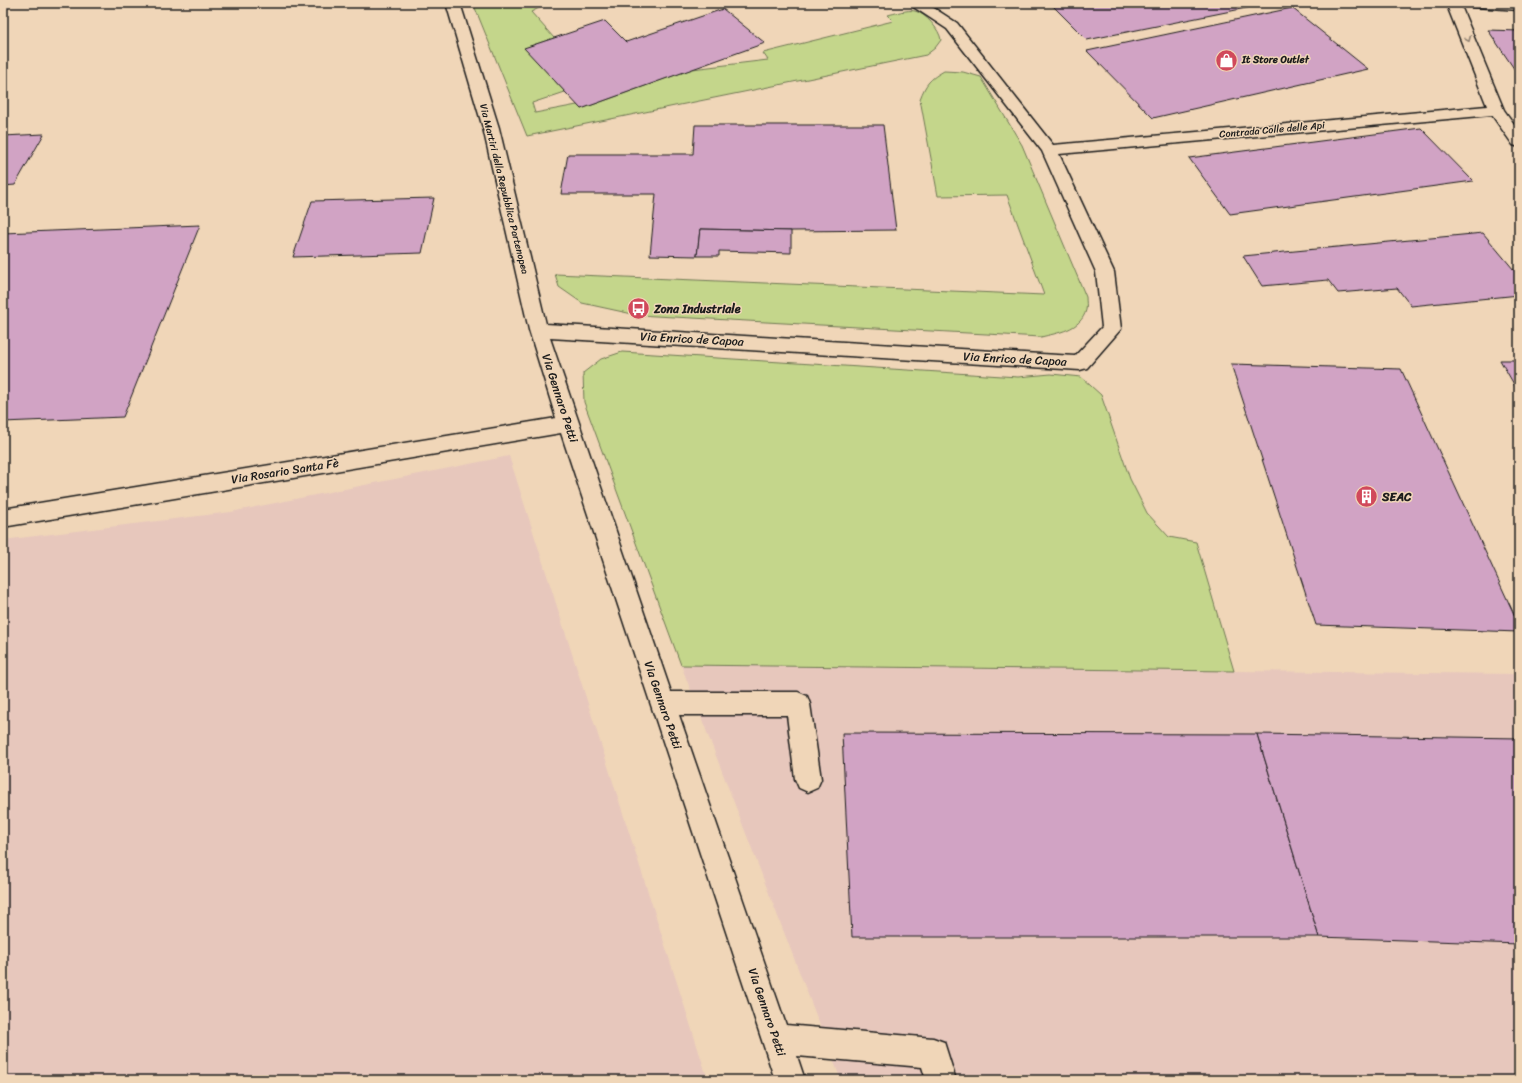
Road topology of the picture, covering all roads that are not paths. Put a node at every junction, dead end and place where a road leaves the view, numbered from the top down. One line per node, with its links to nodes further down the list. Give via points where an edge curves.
1 (453, 3): 9 (street, Via Martiri della Repubblica Partenopea, via 491,128)
2 (917, 3): 8 (street, Via Enrico de Capoa, via 952,26)
3 (1453, 3): 6 (street, one-way to 6)
4 (1464, 3): 5 (street)
5 (1519, 6)
6 (1496, 110): 7 (street); 8 (street, Contrada Colle delle Api)
7 (1519, 142)
8 (1048, 150): 9 (street, Via Enrico de Capoa, via 1105,272 1112,329 1080,363)
9 (538, 330): 10 (street, Via Gennaro Petti)
10 (568, 424): 11 (street, Via Rosario Santa Fè); 12 (street, Via Gennaro Petti)
11 (3, 518)
12 (663, 703): 13 (street, via 798,704); 14 (street, Via Gennaro Petti)
13 (808, 779)
14 (776, 1039): 15 (street, Via Gennaro Petti); 16 (street, via 933,1053)
15 (790, 1080)
16 (941, 1080)

